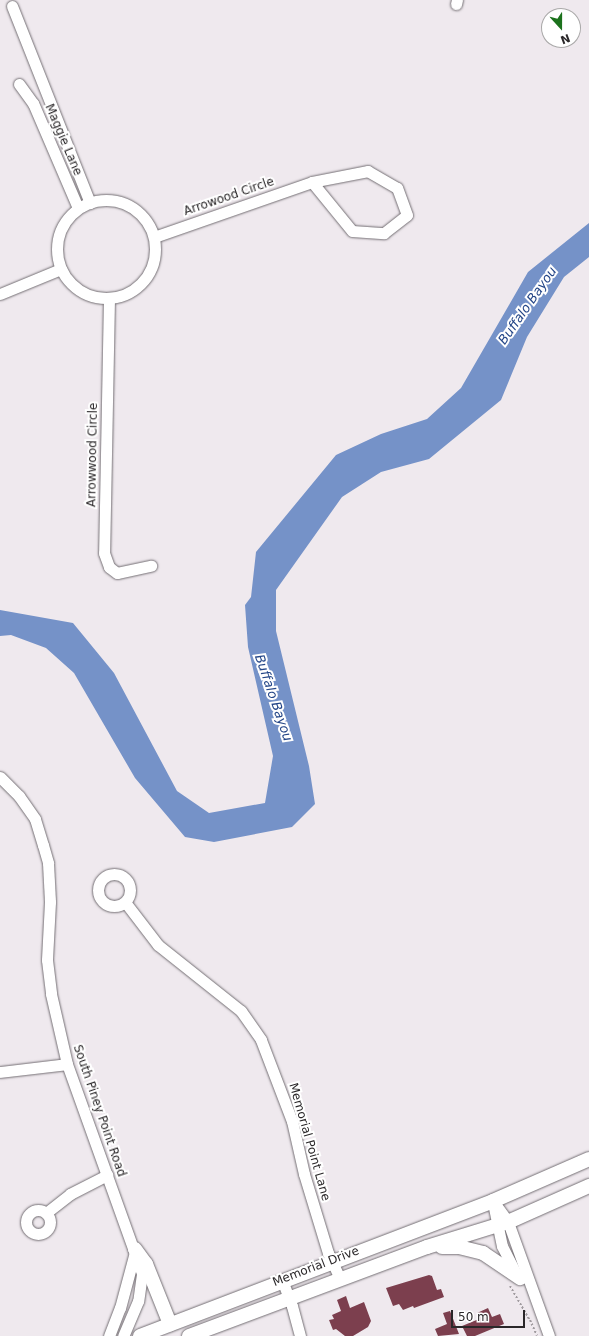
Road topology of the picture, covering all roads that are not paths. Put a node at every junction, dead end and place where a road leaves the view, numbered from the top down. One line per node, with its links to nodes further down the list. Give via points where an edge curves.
1 (12, 6): 4 (street)
2 (19, 84): 5 (street, Maggie Lane, via 33,104)
3 (312, 182): 3 (street, Arrowood Circle, via 352,231 384,233 407,215 397,188 368,171); 6 (street, Arrowood Circle)
4 (90, 203): 5 (street); 6 (street, via 114,201 135,209 146,220)
5 (78, 208): 7 (street, via 60,232 57,251)
6 (154, 237): 9 (street, via 155,256 147,277 126,294)
7 (61, 269): 8 (street); 9 (street, via 70,282 86,294)
8 (0, 294)
9 (109, 298): 10 (street, Arrowwood Circle, via 104,553 109,567 117,572)
10 (151, 566)
11 (0, 777): 13 (street, South Piney Point Road, via 19,796 35,818 48,863 50,902 47,960 51,994)
12 (125, 902): 23 (street, Memorial Point Lane, via 158,945 241,1011 261,1040 292,1121 304,1174)
13 (67, 1064): 14 (street); 16 (street, South Piney Point Road)
14 (0, 1072)
15 (589, 1159): 18 (main road, Memorial Drive)
16 (107, 1175): 19 (street, via 70,1194); 22 (street, South Piney Point Road)
17 (589, 1186): 20 (main road, Memorial Drive)
18 (493, 1200): 20 (street); 23 (main road, Memorial Drive)
19 (46, 1213)
20 (502, 1224): 21 (main road, Memorial Drive); 26 (street, via 502,1246); 28 (street)
21 (427, 1247): 24 (main road, Memorial Drive); 26 (main road, via 459,1247 483,1253)
22 (135, 1249): 29 (main road, via 146,1264); 30 (street, via 125,1293); 31 (street, South Piney Point Road, via 142,1274 141,1288)
23 (332, 1261): 24 (street, Memorial Point Lane); 25 (main road, Memorial Drive)
24 (340, 1279): 27 (main road, Memorial Drive)
25 (282, 1280): 27 (street); 29 (main road, Memorial Drive)
26 (514, 1281): 28 (street)
27 (289, 1297): 33 (main road, Memorial Drive); 34 (street)
28 (535, 1302): 35 (street)
29 (170, 1324): 32 (main road, Memorial Drive)
30 (109, 1336)
31 (123, 1336)
32 (140, 1336)
33 (189, 1336)
34 (300, 1336)
35 (549, 1336)

